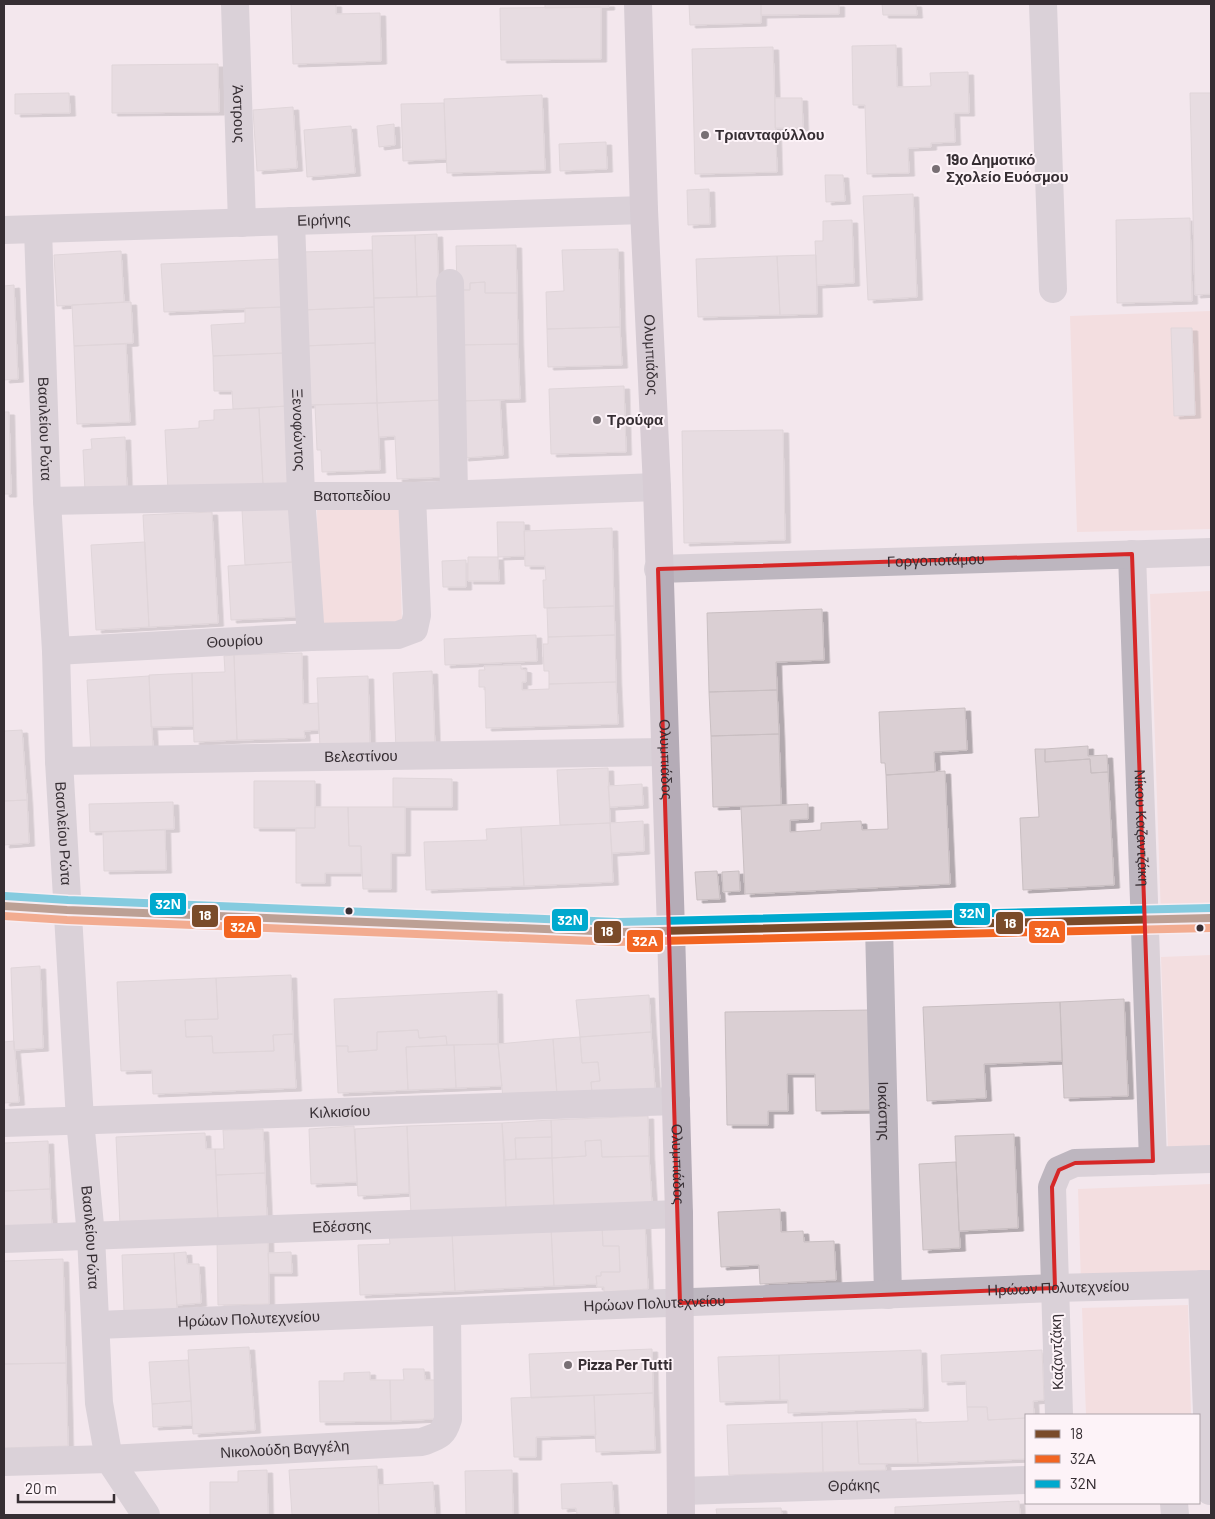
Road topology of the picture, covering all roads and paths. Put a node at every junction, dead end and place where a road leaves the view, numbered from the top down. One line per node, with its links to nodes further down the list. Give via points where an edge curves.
1 (235, 4): 6 (street, Άστρους)
2 (638, 4): 4 (street, Ολυμπιάδος)
3 (1044, 4): 10 (street)
4 (644, 210): 5 (street, Ειρήνης); 11 (street, Ολυμπιάδος)
5 (292, 221): 6 (street, Ειρήνης); 13 (street, Ξενοφώντος)
6 (242, 223): 7 (street, Ειρήνης)
7 (38, 229): 8 (street, Ειρήνης); 15 (street, Βασιλείου Ρώτα)
8 (4, 230)
9 (450, 283): 12 (street)
10 (1053, 289)
11 (657, 487): 12 (street, Βατοπεδίου); 18 (street, Ολυμπιάδος)
12 (454, 494): 14 (street, Βατοπεδίου)
13 (302, 496): 14 (street, Βατοπεδίου); 15 (street, Βατοπεδίου); 19 (street, Ξενοφώντος)
14 (412, 496): 19 (street, Θουρίου, via 417,615 414,630 398,635)
15 (47, 501): 20 (street, Βασιλείου Ρώτα)
16 (1211, 552): 17 (street, Γοργοποτάμου)
17 (1132, 554): 18 (street, Γοργοποτάμου); 26 (street, Νίκου Καζαντζάκη)
18 (658, 569): 21 (street, Ολυμπιάδος)
19 (311, 637): 20 (street, Θουρίου)
20 (56, 651): 22 (street, Βασιλείου Ρώτα)
21 (665, 752): 22 (street, Βελεστίνου); 28 (street, Ολυμπιάδος)
22 (59, 761): 24 (street, Βασιλείου Ρώτα)
23 (4, 906): 24 (street)
24 (68, 910): 28 (street, via 570,931); 30 (street, Βασιλείου Ρώτα)
25 (1211, 918): 26 (street)
26 (1143, 921): 27 (street); 33 (street, Νίκου Καζαντζάκη)
27 (879, 926): 28 (street); 39 (street, Ιοκάστης)
28 (671, 931): 29 (street, Ολυμπιάδος)
29 (676, 1101): 30 (street, Κιλκισίου); 34 (street, Ολυμπιάδος)
30 (80, 1120): 31 (street, Κιλκισίου); 35 (street, Βασιλείου Ρώτα)
31 (4, 1123)
32 (1211, 1159): 33 (street)
33 (1152, 1161): 38 (street, via 1075,1162 1059,1170 1052,1187)
34 (678, 1214): 35 (street, Εδέσσης); 40 (street, Ολυμπιάδος)
35 (91, 1236): 36 (street, Εδέσσης); 42 (street, Βασιλείου Ρώτα)
36 (4, 1239)
37 (1207, 1284): 38 (street, Ηρώων Πολυτεχνείου); 47 (street)
38 (1056, 1288): 39 (street, Ηρώων Πολυτεχνείου); 43 (street, Καζαντζάκη)
39 (888, 1295): 40 (street, Ηρώων Πολυτεχνείου)
40 (680, 1303): 41 (street, Ηρώων Πολυτεχνείου); 48 (street, Ολυμπιάδος)
41 (446, 1312): 42 (street, Ηρώων Πολυτεχνείου); 44 (street, Νικολούδη Βαγγέλη, via 449,1410 440,1436 422,1442)
42 (96, 1325): 44 (street, Βασιλείου Ρώτα, via 99,1403)
43 (1059, 1414)
44 (108, 1459): 45 (street, Νικολούδη Βαγγέλη); 49 (street, Βασιλείου Ρώτα)
45 (4, 1462)
46 (1025, 1480): 48 (street, Θράκης)
47 (1206, 1491)
48 (681, 1503)
49 (146, 1515)

